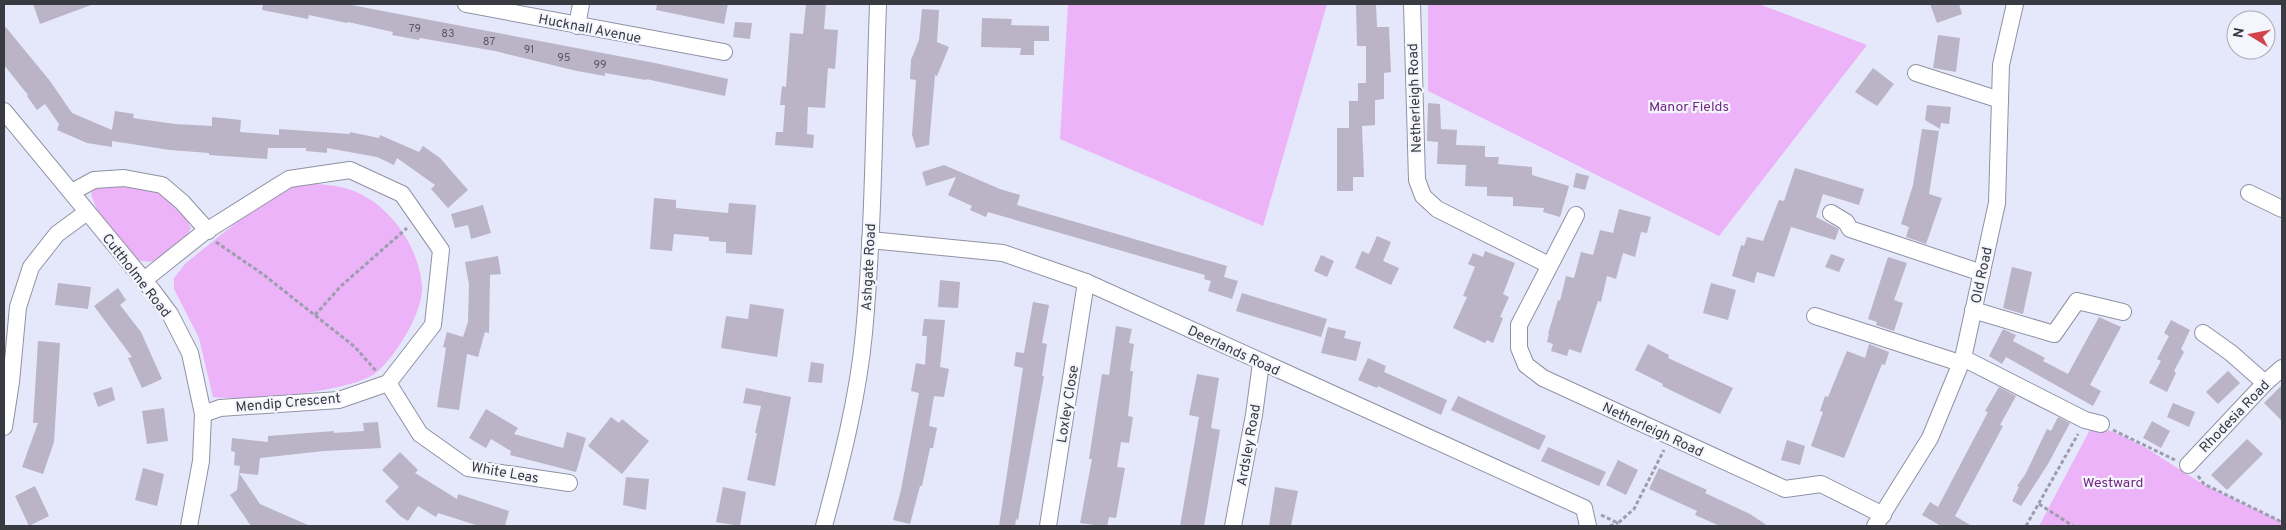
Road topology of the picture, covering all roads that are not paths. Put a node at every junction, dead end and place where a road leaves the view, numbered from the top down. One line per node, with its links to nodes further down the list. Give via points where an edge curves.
1 (466, 4): 6 (street, Hucknall Avenue)
2 (581, 4): 6 (street)
3 (878, 4): 18 (street, Ashgate Road)
4 (1405, 4): 19 (street, Netherleigh Road, via 1417,180 1423,196 1437,209)
5 (2015, 4): 9 (street, Old Road, via 2001,65)
6 (577, 26): 7 (street, Hucknall Avenue)
7 (724, 52)
8 (1916, 73): 9 (street)
9 (2000, 100): 20 (street, Old Road, via 1997,203)
10 (4, 111): 11 (street, Cuttholme Road)
11 (72, 192): 14 (street, Cuttholme Road); 17 (street, via 94,180 124,178 162,185 182,202)
12 (2249, 193): 13 (street)
13 (2282, 209)
14 (87, 212): 21 (street, Cuttholme Road); 34 (street, via 58,234 31,267 18,308)
15 (1832, 213): 20 (street, via 1846,222 1850,229)
16 (1576, 215): 19 (street, Netherleigh Road)
17 (205, 232): 21 (street); 30 (street, via 289,179 350,170 402,194 442,250 433,325)
18 (870, 240): 22 (street, Deerlands Road, via 1003,253); 39 (street, Ashgate Road, via 864,335 848,430)
19 (1549, 265): 37 (street, Netherleigh Road, via 1520,325 1519,348 1526,365 1543,378 1785,489 1821,484)
20 (1982, 273): 23 (street, Old Road)
21 (144, 280): 32 (street, Cuttholme Road, via 170,314 190,352)
22 (1086, 282): 28 (street, Deerlands Road); 40 (street, Loxley Close)
23 (1973, 310): 24 (street, via 2054,334 2077,300); 27 (street, Old Road)
24 (2123, 312)
25 (1815, 316): 27 (street)
26 (2203, 333): 31 (street)
27 (1962, 360): 33 (street); 37 (street, Old Road, via 1930,438)
28 (1261, 363): 41 (street, Ardsley Road); 42 (street, Deerlands Road, via 1584,508)
29 (2282, 368): 31 (street, Rhodesia Road)
30 (388, 383): 32 (street, Mendip Crescent, via 339,400 220,408); 36 (street, White Leas, via 420,434 468,468)
31 (2265, 383): 35 (street, Rhodesia Road)
32 (203, 414): 38 (street, Cuttholme Road, via 201,462)
33 (2093, 422)
34 (4, 427)
35 (2188, 465)
36 (569, 483)
37 (1879, 521)
38 (189, 526)
39 (824, 526)
40 (1048, 526)
41 (1233, 526)
42 (1588, 526)

